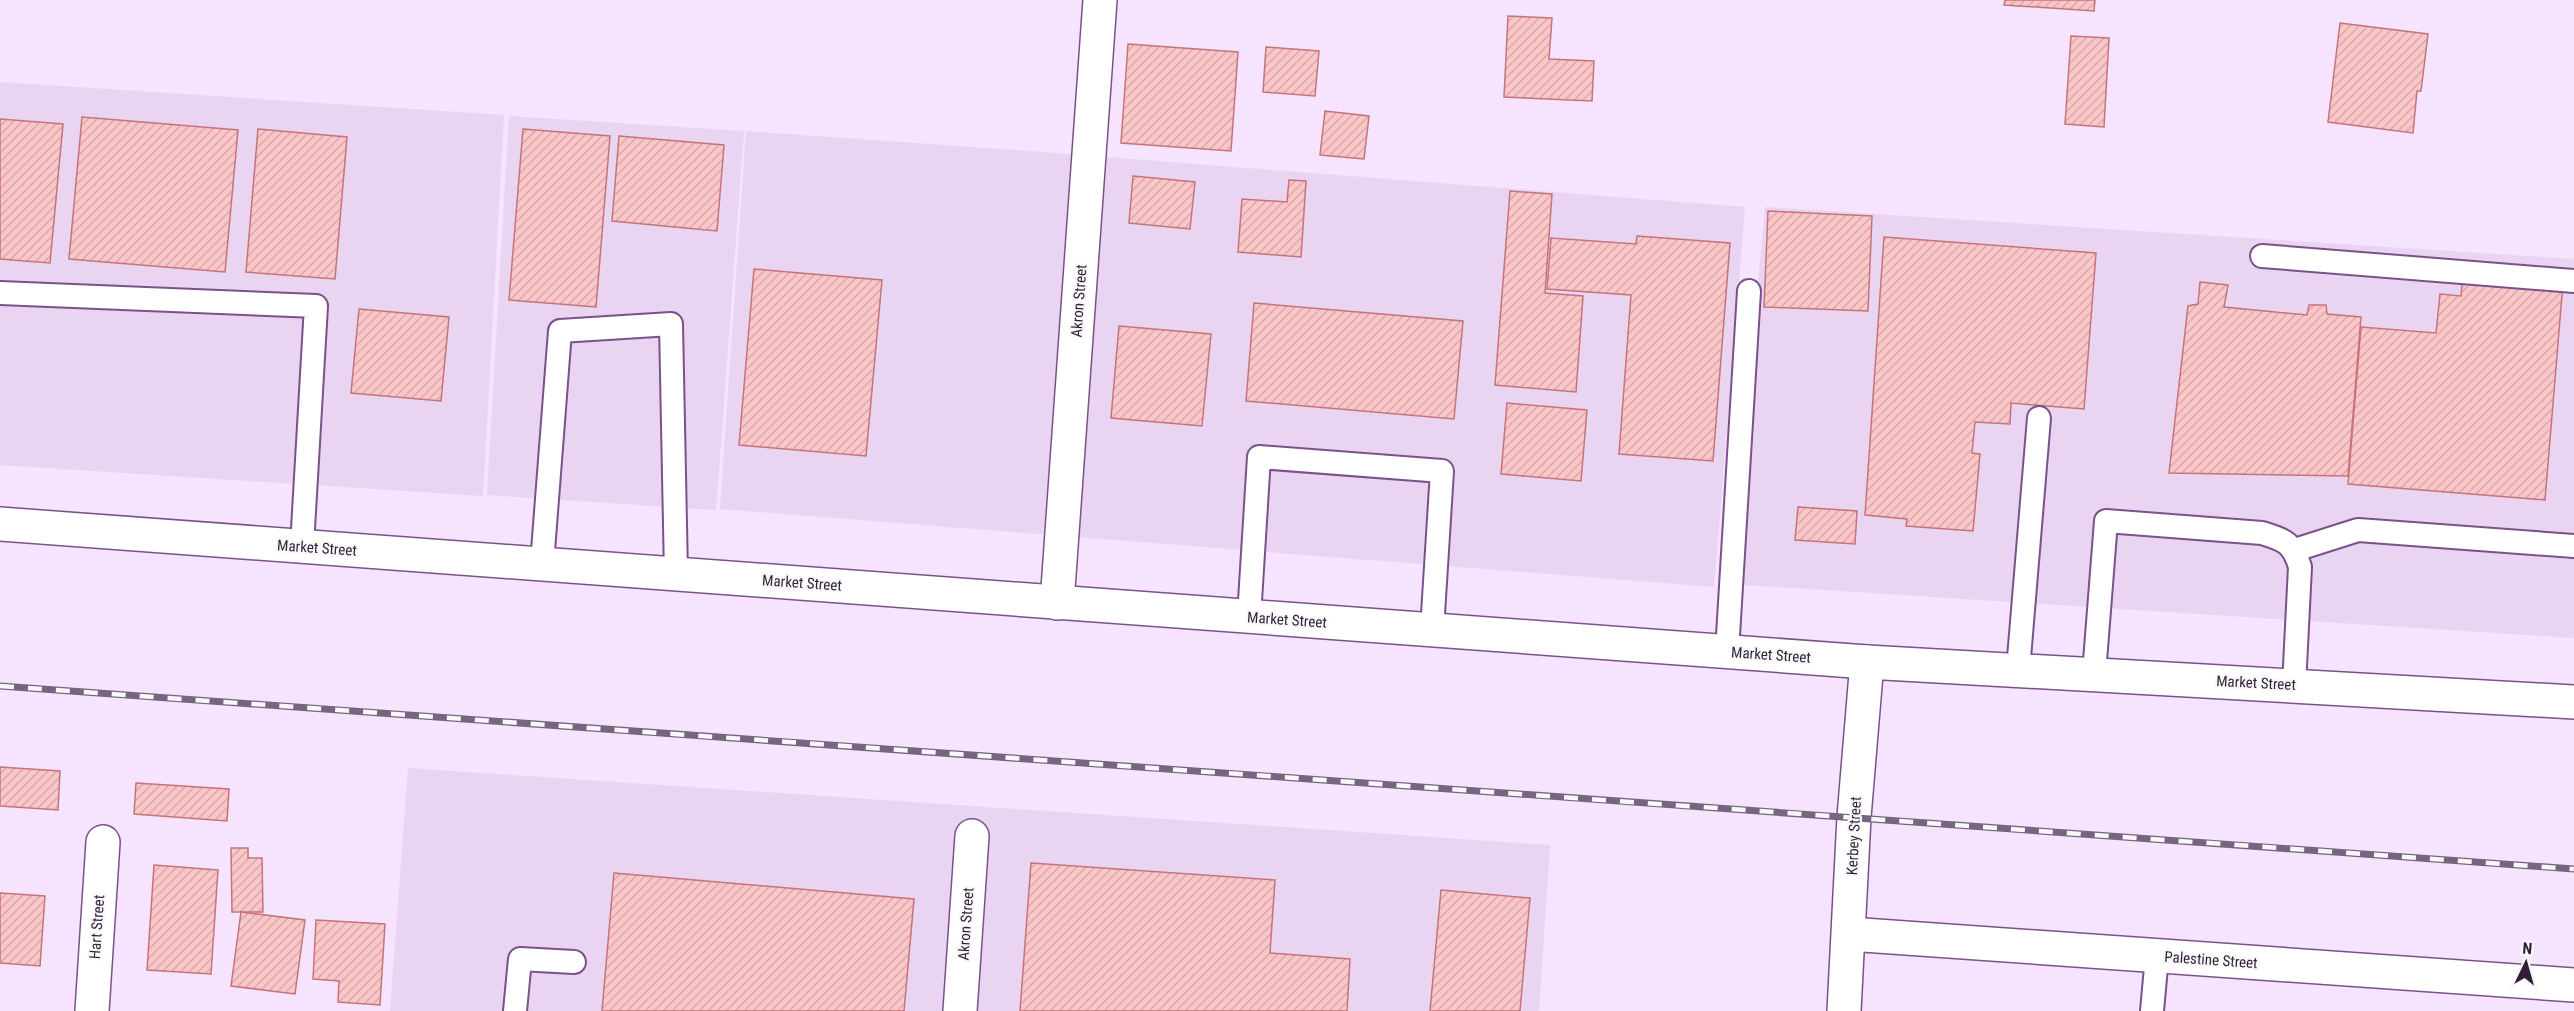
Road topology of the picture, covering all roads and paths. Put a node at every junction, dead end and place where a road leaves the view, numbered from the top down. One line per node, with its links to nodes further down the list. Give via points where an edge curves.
1 (1101, 0): 13 (main road, Akron Street)
2 (2262, 256): 3 (lane)
3 (2574, 282)
4 (1749, 291): 16 (lane)
5 (0, 293): 8 (lane, via 315,306)
6 (2039, 418): 18 (lane)
7 (0, 524): 8 (main road, Market Street)
8 (302, 546): 11 (main road, Market Street)
9 (2574, 546): 10 (lane, via 2358,530)
10 (2295, 550): 19 (lane, via 2281,539 2262,533 2106,521); 20 (lane, via 2300,567)
11 (542, 564): 12 (main road, Market Street); 12 (lane, via 560,331 671,324)
12 (676, 574): 13 (main road, Market Street)
13 (1057, 603): 14 (main road, Market Street)
14 (1249, 617): 15 (main road, Market Street); 15 (lane, via 1259,457 1442,471)
15 (1432, 630): 16 (main road, Market Street)
16 (1727, 652): 17 (main road, Market Street)
17 (1867, 662): 18 (main road, Market Street); 24 (main road, Kerbey Street)
18 (2018, 670): 19 (main road, Market Street)
19 (2094, 674): 20 (main road, Market Street)
20 (2294, 686): 21 (main road, Market Street)
21 (2574, 702)
22 (972, 836): 30 (main road, Akron Street)
23 (103, 843): 28 (main road, Hart Street)
24 (1849, 934): 25 (main road, Palestine Street); 31 (main road, Kerbey Street)
25 (2157, 956): 27 (main road, Palestine Street); 32 (lane)
26 (574, 962): 29 (lane, via 520,959)
27 (2574, 985)
28 (92, 1011)
29 (515, 1011)
30 (960, 1011)
31 (1844, 1011)
32 (2152, 1011)

